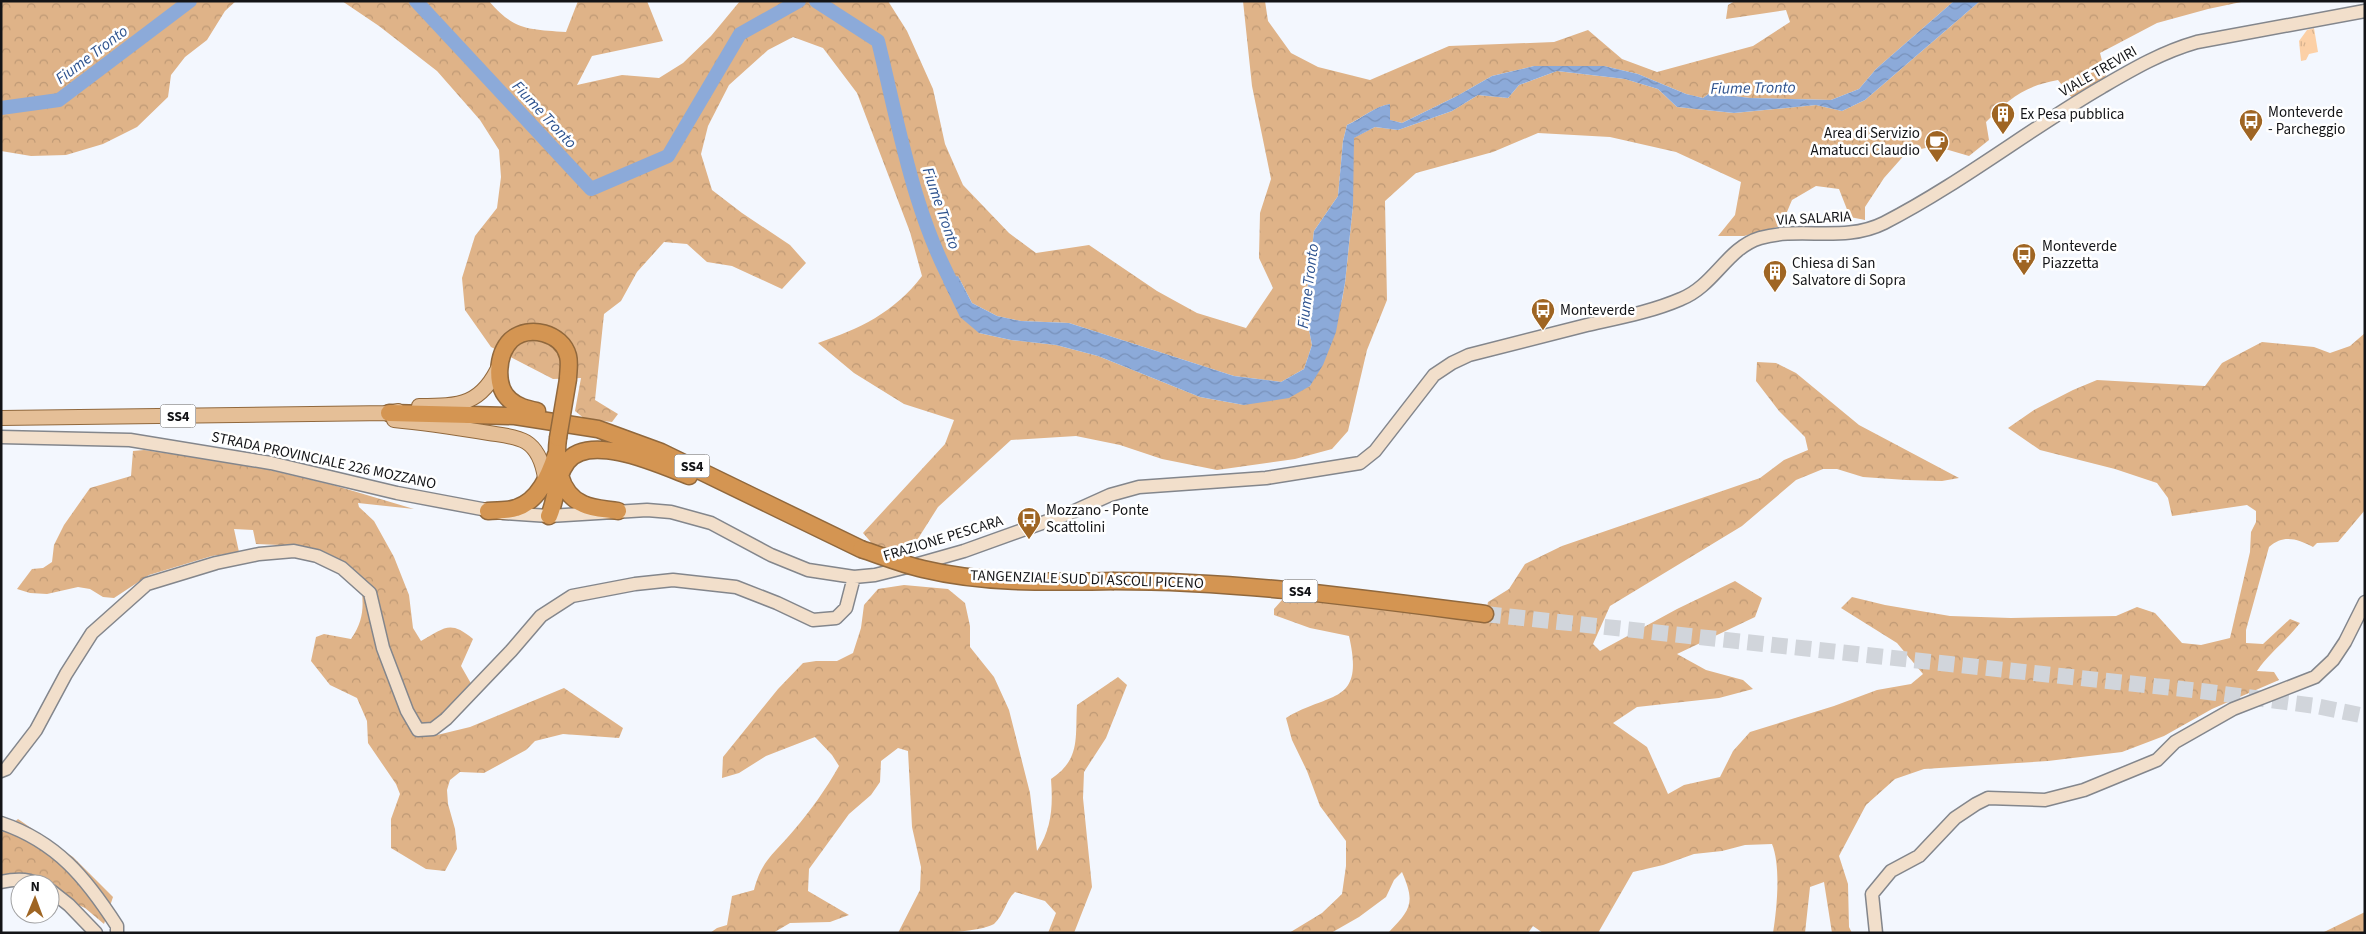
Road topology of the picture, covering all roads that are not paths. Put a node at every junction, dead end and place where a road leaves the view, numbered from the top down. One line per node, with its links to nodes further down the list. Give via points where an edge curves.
1 (2364, 11): 2 (street, VIALE TREVIRI, via 2173,48 2071,105 1943,189)
2 (1876, 226): 3 (street, VIA SALARIA, via 1838,235 1762,238 1747,243 1708,282 1682,299 1639,313)
3 (1542, 336): 15 (street, FRAZIONE PESCARA, via 1468,355 1434,375 1375,451 1360,462 1266,478 1139,487 964,551 875,575)
4 (500, 364): 6 (main road, via 488,386 470,401 447,406 416,406); 8 (highway, via 502,387 508,399 521,407 566,416); 10 (highway, bridge, via 511,340 530,332 552,336 566,351 568,379)
5 (354, 413): 6 (main road, SS4); 7 (main road, SS4); 10 (main road, via 508,436 526,442)
6 (389, 413): 8 (highway, TANGENZIALE SUD DI ASCOLI PICENO / SS4, via 515,416)
7 (1, 418)
8 (598, 429): 13 (highway, TANGENZIALE SUD DI ASCOLI PICENO / SS4, via 661,452)
9 (1, 437): 11 (street, STRADA PROVINCIALE 226 MOZZANO, via 130,440 271,463)
10 (552, 477): 11 (highway, via 527,503 509,510); 12 (highway, via 574,499); 13 (highway, via 574,455 583,451 609,451 653,462); 14 (highway, via 554,505)
11 (488, 511): 14 (street, STRADA PROVINCIALE 226 MOZZANO)
12 (618, 511): 14 (street, FRAZIONE PESCARA); 15 (street, FRAZIONE PESCARA, via 660,510 685,514 711,523 771,555 808,570)
13 (783, 511): 17 (highway, TANGENZIALE SUD DI ASCOLI PICENO / SS4, bridge, via 861,549 923,569 974,578 1198,582)
14 (549, 516)
15 (854, 577): 18 (street, via 846,608 836,618 813,620 736,587 674,580 572,596 541,616 446,719 433,729 418,730 407,711 383,648 370,593 342,568 317,556 294,551 216,563 146,584 92,634 36,730 6,769)
16 (2365, 602): 23 (street, via 2345,642 2333,660 2315,677 2234,709 2175,742 2157,760 2084,790 2045,800 1988,798 1962,813 1919,856 1891,871 1872,894)
17 (1485, 614)
18 (1, 771)
19 (1, 823): 22 (street, via 56,851 88,885 117,926)
20 (60, 898): 21 (street)
21 (96, 933)
22 (117, 933)
23 (1876, 933)

